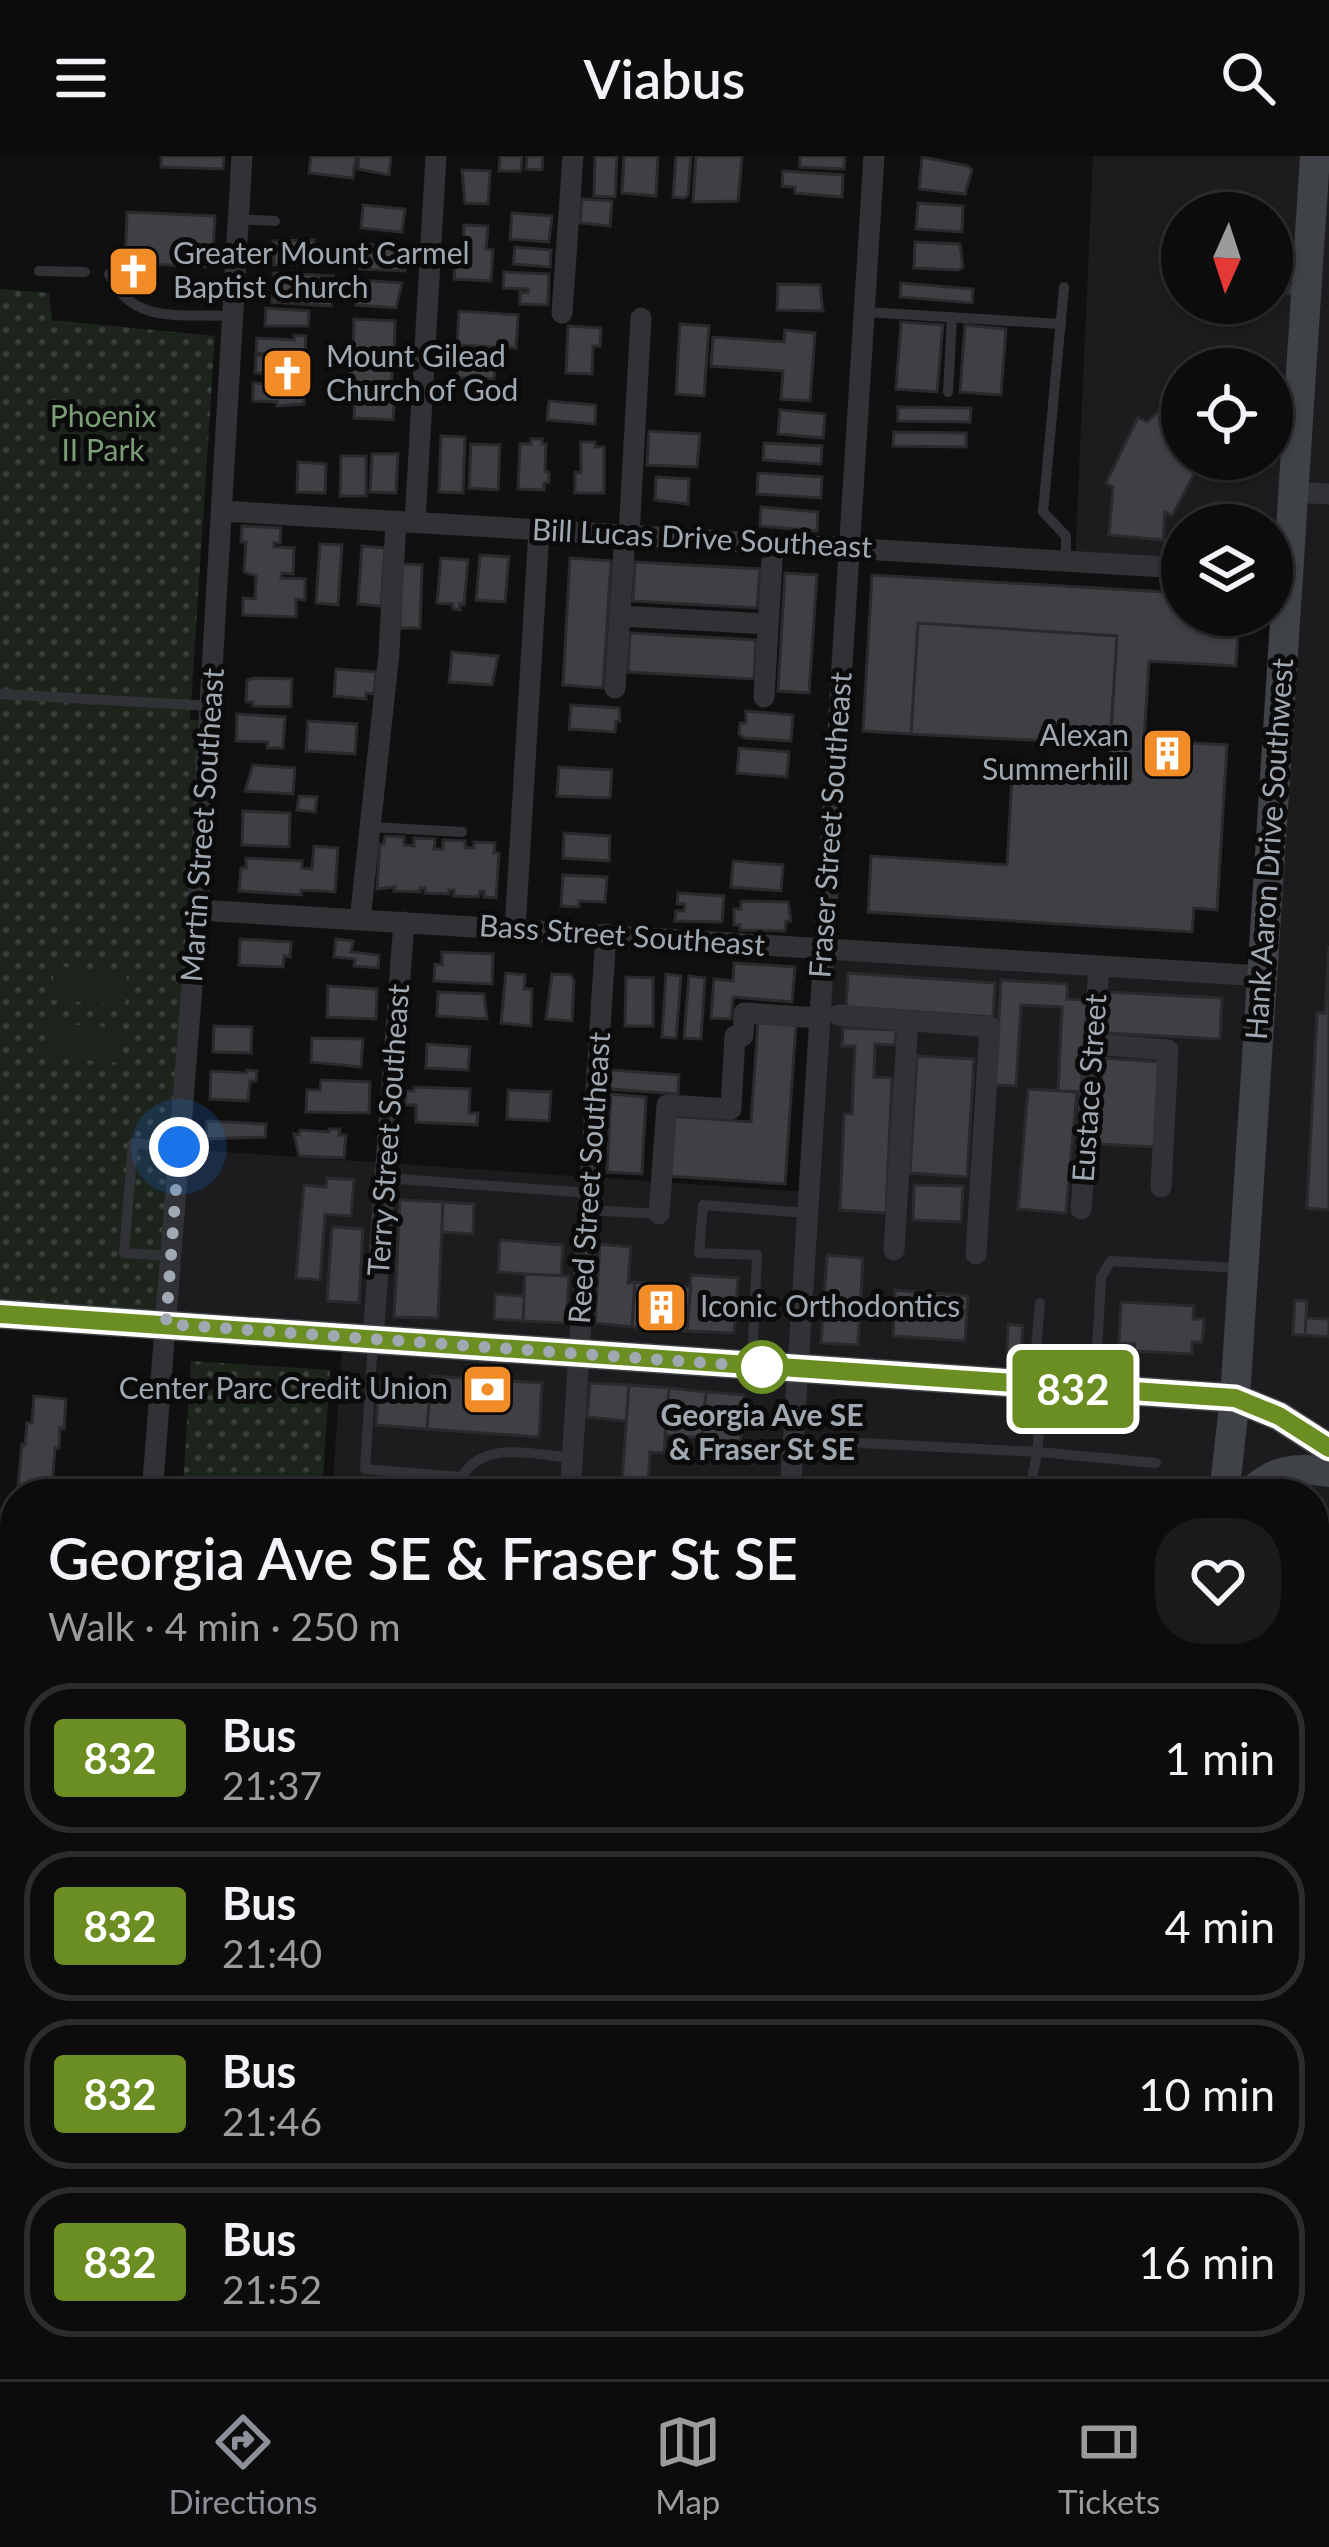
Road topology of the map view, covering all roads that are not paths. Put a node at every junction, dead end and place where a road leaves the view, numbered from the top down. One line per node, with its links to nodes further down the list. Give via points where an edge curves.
1 (242, 156): 6 (street, Martin Street Southeast)
2 (436, 156): 25 (street)
3 (573, 156): 15 (street)
4 (874, 156): 14 (street, Fraser Street Southeast)
5 (1315, 156): 13 (main road, Hank Aaron Drive Southwest)
6 (237, 219): 7 (lane); 16 (street, Martin Street Southeast)
7 (275, 221)
8 (39, 271): 9 (lane)
9 (85, 272)
10 (109, 274): 16 (lane, via 119,296 146,312)
11 (1064, 287): 19 (lane)
12 (1293, 290): 13 (lane)
13 (1306, 291): 21 (main road, Hank Aaron Drive Southwest)
14 (865, 312): 17 (lane); 29 (street, Fraser Street Southeast)
15 (562, 314)
16 (234, 316): 24 (street, Martin Street Southeast)
17 (952, 317): 19 (lane); 20 (lane)
18 (641, 318): 27 (street)
19 (1061, 324): 30 (lane, via 1043,512 1066,536)
20 (948, 392)
21 (1293, 493): 22 (street); 23 (main road, Hank Aaron Drive Southwest)
22 (1329, 494)
23 (1291, 504)
24 (222, 511): 25 (street, Bill Lucas Drive Southeast); 38 (street, Martin Street Southeast)
25 (405, 522): 26 (street, Bill Lucas Drive Southeast); 39 (street)
26 (539, 530): 27 (street, Bill Lucas Drive Southeast); 44 (street)
27 (627, 535): 28 (street, Bill Lucas Drive Southeast); 32 (street)
28 (773, 544): 29 (street, Bill Lucas Drive Southeast); 33 (street)
29 (848, 548): 30 (street, Bill Lucas Drive Southeast); 46 (street, Fraser Street Southeast)
30 (1066, 561): 31 (street, Bill Lucas Drive Southeast)
31 (1161, 567)
32 (620, 616): 33 (street); 35 (street)
33 (768, 624): 37 (street)
34 (1277, 636): 48 (main road, Hank Aaron Drive Southwest)
35 (615, 688)
36 (0, 694): 38 (lane)
37 (764, 697)
38 (211, 706): 41 (street, Martin Street Southeast)
39 (368, 827): 40 (lane); 42 (street)
40 (462, 832)
41 (198, 910): 42 (street, Bass Street Southeast); 52 (street, Martin Street Southeast)
42 (360, 920): 43 (street, Bass Street Southeast)
43 (404, 922): 44 (street, Bass Street Southeast); 53 (street, Terry Street Southeast)
44 (514, 929): 45 (street, Bass Street Southeast)
45 (606, 934): 46 (street, Bass Street Southeast); 55 (street, Reed Street Southeast)
46 (822, 948): 47 (street, Bass Street Southeast); 49 (street, Fraser Street Southeast)
47 (1099, 966): 48 (street, Bass Street Southeast); 51 (street, Eustace Street)
48 (1262, 976): 62 (main road, Hank Aaron Drive Southwest)
49 (825, 1016): 50 (street); 57 (street, Fraser Street Southeast); 58 (street, via 744,1013 731,1108 667,1105)
50 (908, 1021): 59 (street); 60 (street, via 990,1028)
51 (1093, 1044): 54 (street, via 1168,1050); 56 (street, Eustace Street)
52 (179, 1147): 61 (street, Martin Street Southeast); 61 (lane, via 133,1143 124,1253)
53 (385, 1178): 55 (lane); 66 (street, Terry Street Southeast)
54 (1160, 1187)
55 (589, 1201): 58 (lane); 67 (street, Reed Street Southeast)
56 (1081, 1209)
57 (807, 1213): 68 (lane, via 703,1205 699,1253 757,1256); 69 (street, Fraser Street Southeast)
58 (658, 1214)
59 (894, 1250)
60 (976, 1254)
61 (171, 1256): 65 (street, Martin Street Southeast)
62 (1244, 1268): 71 (lane, via 1111,1261 1101,1277); 72 (main road, Hank Aaron Drive Southwest)
63 (1040, 1303): 70 (lane)
64 (0, 1313): 65 (main road)
65 (166, 1324): 66 (main road); 79 (street, Martin Street Southeast)
66 (373, 1338): 67 (main road); 76 (lane, via 365,1469 462,1477 488,1452)
67 (579, 1352): 68 (main road); 76 (street, Reed Street Southeast)
68 (752, 1366): 69 (main road)
69 (798, 1370): 70 (main road); 81 (street, Fraser Street Southeast)
70 (1035, 1387): 71 (main road); 75 (lane)
71 (1095, 1390): 72 (main road)
72 (1235, 1398): 74 (main road); 83 (main road, Hank Aaron Drive Southwest)
73 (861, 1443): 75 (lane)
74 (1329, 1448)
75 (1039, 1452): 77 (lane); 82 (lane)
76 (572, 1458): 80 (street, Reed Street Southeast)
77 (1156, 1463)
78 (1329, 1472): 84 (main road, via 1307,1468)
79 (153, 1479)
80 (571, 1479)
81 (791, 1479)
82 (1032, 1479)
83 (1226, 1479)
84 (1270, 1479)

